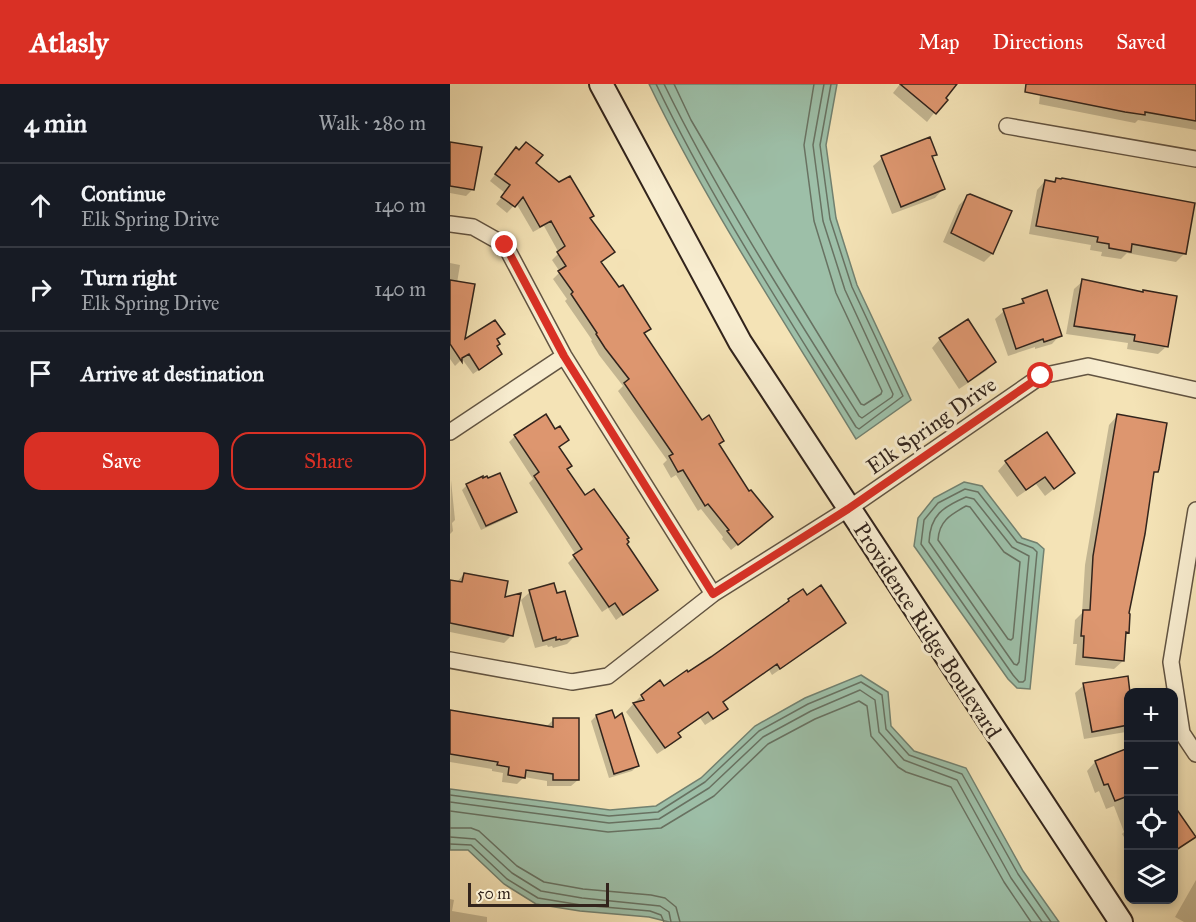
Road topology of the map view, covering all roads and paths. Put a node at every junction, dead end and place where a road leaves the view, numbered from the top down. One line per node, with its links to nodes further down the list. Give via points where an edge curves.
1 (601, 84): 8 (street, Providence Ridge Boulevard, via 740,342)
2 (1008, 126): 3 (street)
3 (1196, 159)
4 (450, 224): 5 (street, via 473,227 505,245)
5 (564, 356): 7 (street); 10 (street)
6 (1196, 390): 8 (street, Elk Spring Drive, via 1088,366 1041,376)
7 (450, 432)
8 (848, 509): 10 (street, Elk Spring Drive); 13 (street, Providence Ridge Boulevard)
9 (1196, 510): 12 (street, via 1171,662 1182,733)
10 (713, 594): 11 (street, Elk Spring Drive, via 608,676 572,682)
11 (450, 660)
12 (1196, 754)
13 (1121, 922)

